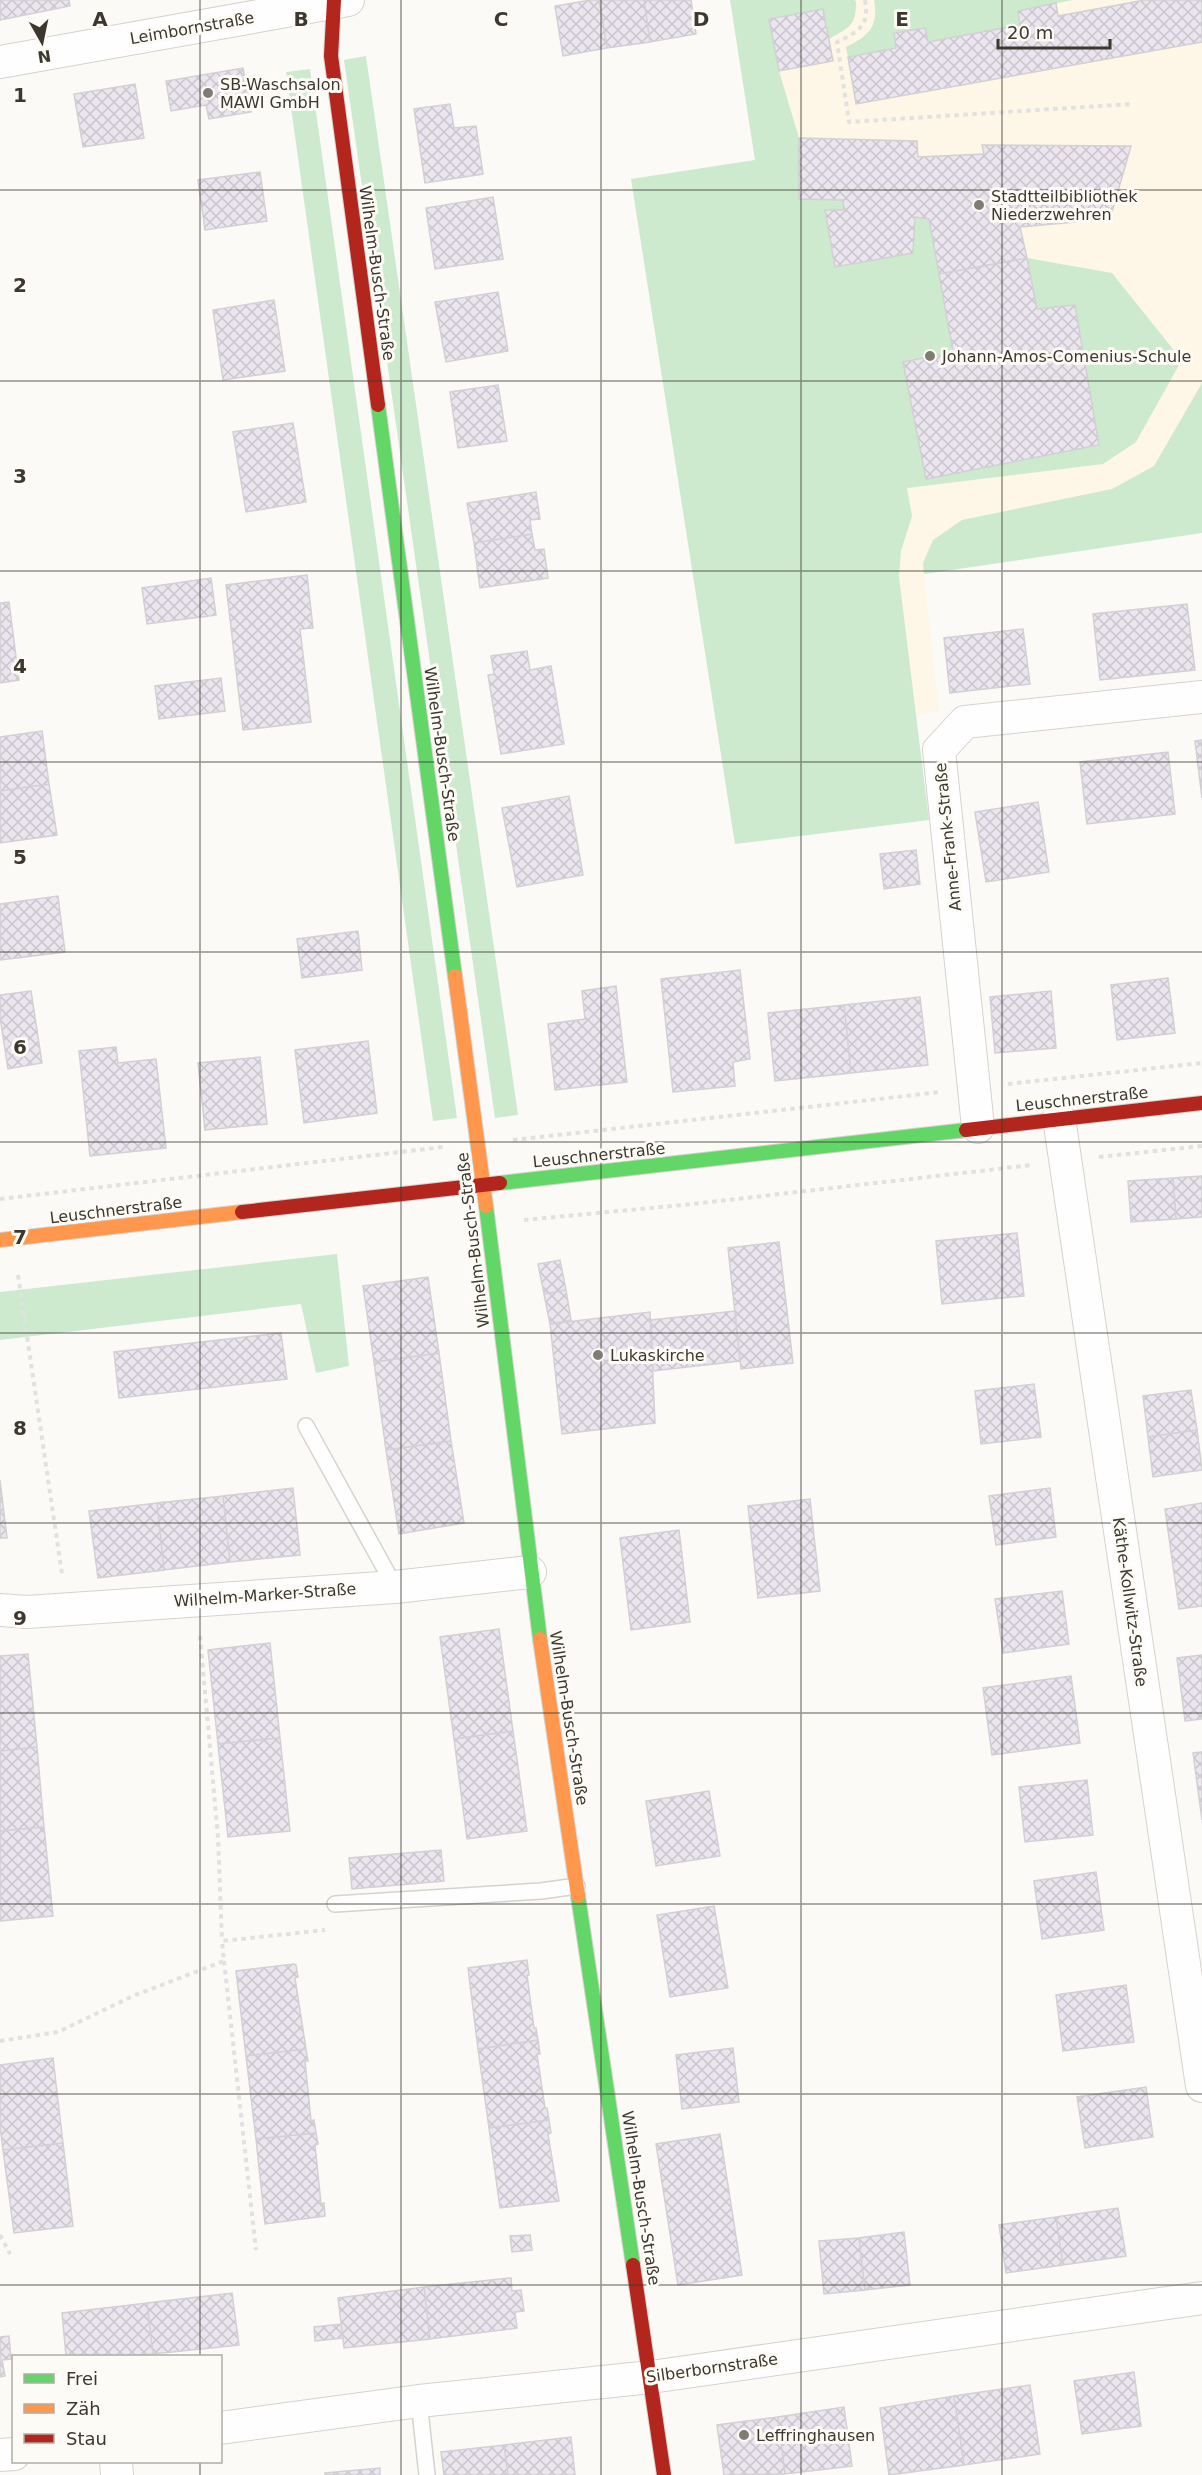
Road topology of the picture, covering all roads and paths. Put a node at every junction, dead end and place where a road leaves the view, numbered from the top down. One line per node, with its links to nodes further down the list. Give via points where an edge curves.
1 (865, 0): 4 (path, via 863,26 837,42 849,122)
2 (338, 1): 3 (street, Leimbornstraße); 11 (street, Wilhelm-Busch-Straße, via 331,56)
3 (0, 62)
4 (1132, 105)
5 (1202, 697): 7 (street, Anne-Frank-Straße, via 965,722 939,750)
6 (1202, 1063): 7 (path)
7 (974, 1088): 10 (street, Anne-Frank-Straße); 11 (path)
8 (1202, 1103): 9 (street, Leuschnerstraße)
9 (1059, 1118): 10 (street, Leuschnerstraße); 13 (street, Käthe-Kollwitz-Straße)
10 (978, 1127): 14 (street, Leuschnerstraße)
11 (477, 1142): 14 (street, Wilhelm-Busch-Straße); 15 (path)
12 (1202, 1146): 13 (path)
13 (1065, 1161): 16 (path); 30 (street, Käthe-Kollwitz-Straße)
14 (483, 1184): 16 (street, Wilhelm-Busch-Straße); 17 (street, Leuschnerstraße)
15 (0, 1199)
16 (487, 1224): 20 (street, Wilhelm-Busch-Straße)
17 (0, 1240)
18 (18, 1275): 23 (path)
19 (306, 1426): 21 (lane)
20 (530, 1572): 21 (street, Wilhelm-Marker-Straße); 25 (street, Wilhelm-Busch-Straße)
21 (395, 1587): 22 (street, Wilhelm-Marker-Straße)
22 (197, 1600): 23 (street, Wilhelm-Marker-Straße); 27 (path, via 218,1837)
23 (67, 1608): 24 (street, Wilhelm-Marker-Straße)
24 (0, 1610)
25 (577, 1886): 26 (lane); 35 (street, Wilhelm-Busch-Straße)
26 (335, 1904): 27 (path, via 329,1906 328,1930)
27 (222, 1941): 28 (path)
28 (224, 1960): 29 (path, via 133,1996 58,2032); 32 (path)
29 (0, 2041)
30 (1202, 2086)
31 (0, 2235): 33 (path)
32 (256, 2250)
33 (10, 2254)
34 (1202, 2298): 35 (street, Silberbornstraße)
35 (651, 2377): 36 (street, Silberbornstraße); 39 (street, Wilhelm-Busch-Straße)
36 (419, 2401): 37 (street, Silberbornstraße); 38 (lane)
37 (222, 2428)
38 (427, 2475)
39 (664, 2475)

